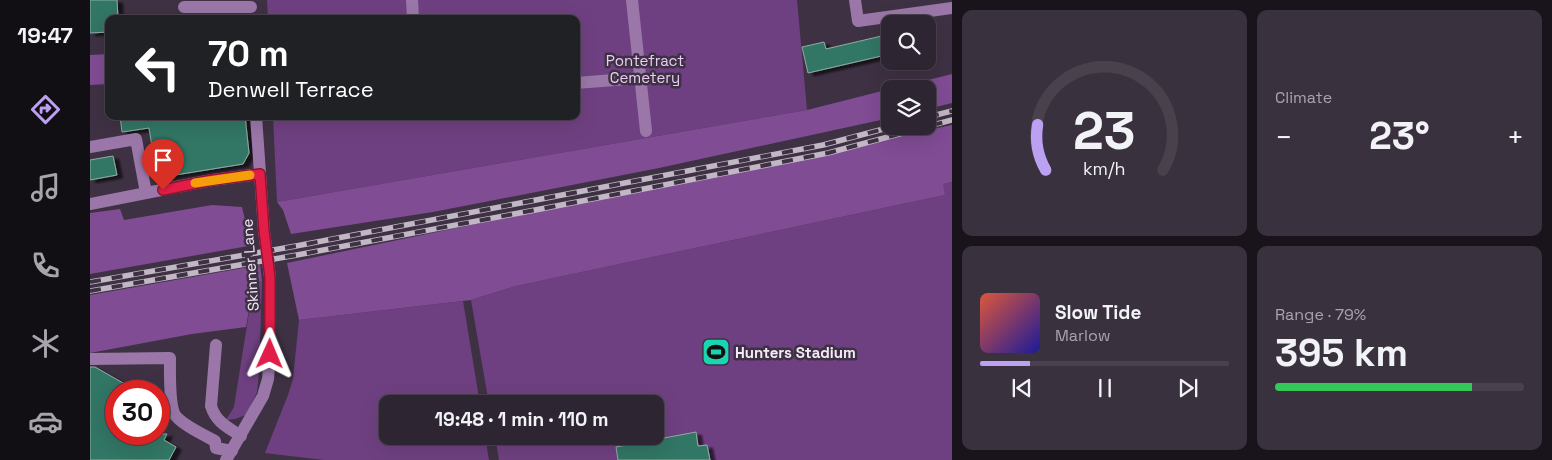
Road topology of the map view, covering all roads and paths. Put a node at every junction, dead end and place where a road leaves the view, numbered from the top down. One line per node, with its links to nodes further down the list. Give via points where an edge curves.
1 (412, 0): 7 (street)
2 (632, 0): 8 (street)
3 (855, 0): 6 (street, via 858,21)
4 (184, 7): 5 (street)
5 (251, 8)
6 (952, 8)
7 (413, 15)
8 (640, 78): 9 (street); 11 (street)
9 (580, 83)
10 (256, 120): 13 (street, Skinner Lane)
11 (646, 132)
12 (90, 147): 14 (street, via 136,139)
13 (260, 174): 14 (street); 18 (street, Skinner Lane, via 270,277 270,354 263,396)
14 (146, 193): 15 (street)
15 (90, 204)
16 (216, 345): 18 (street, via 211,406 223,424)
17 (90, 359): 19 (street, via 170,358 174,413 216,441 216,448)
18 (241, 436): 19 (street, Skinner Lane)
19 (229, 455)

